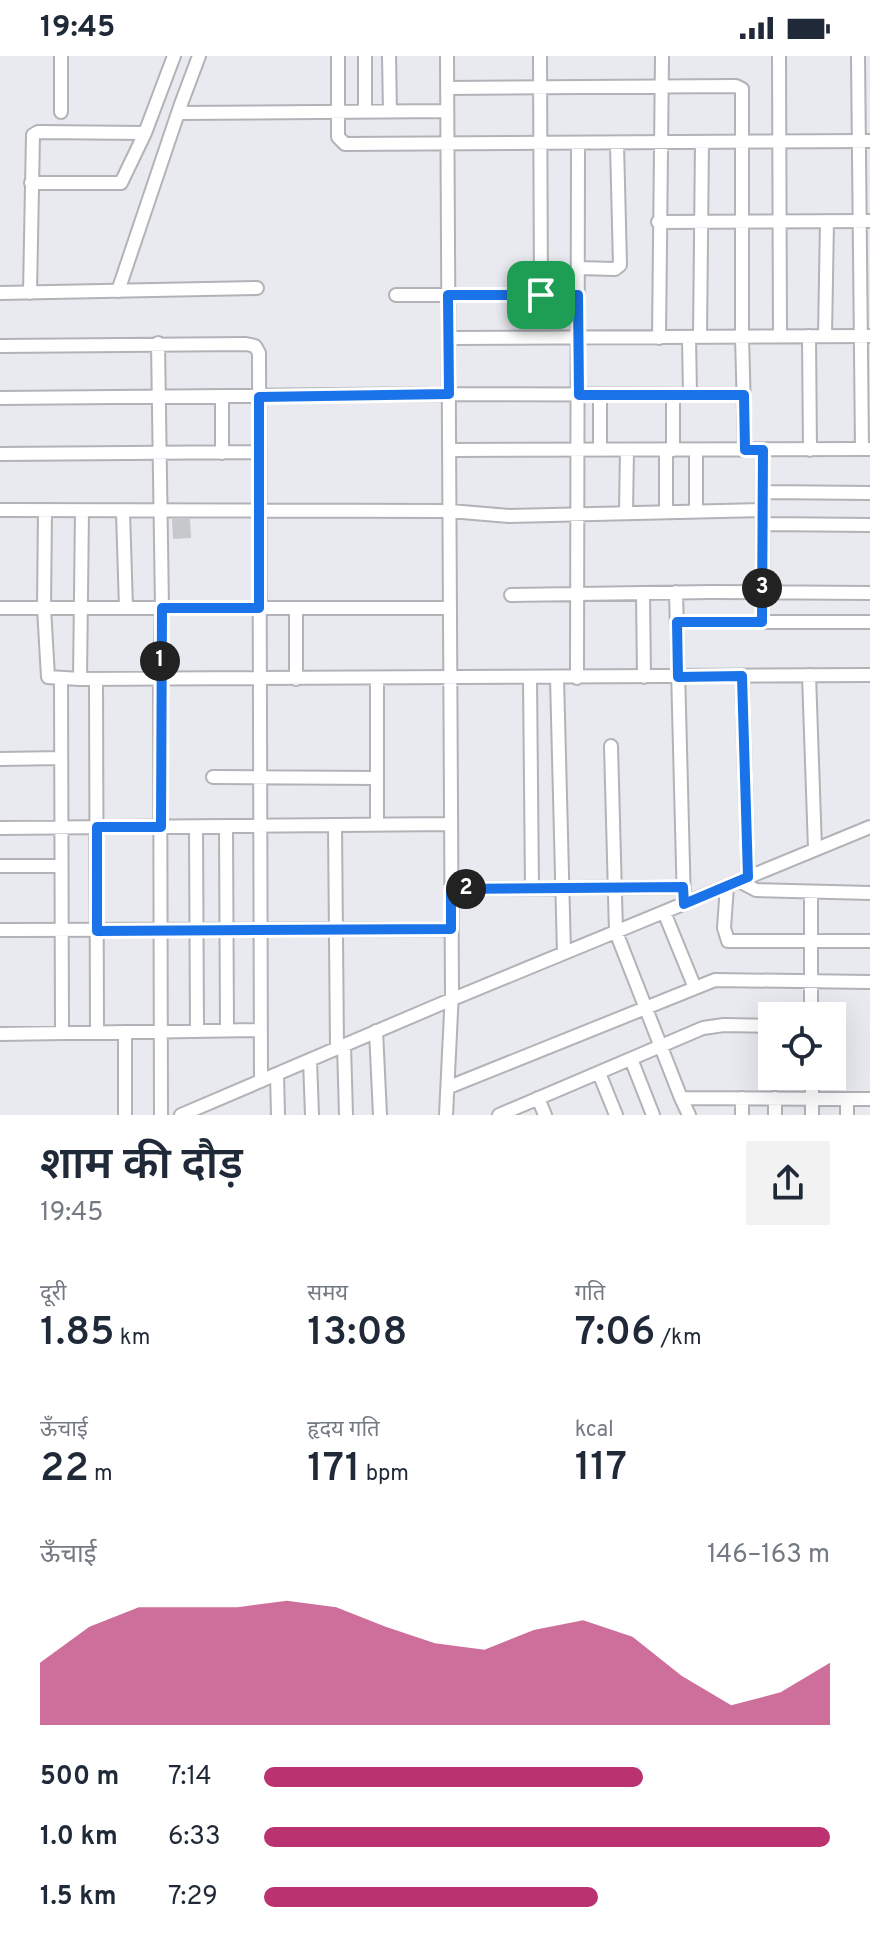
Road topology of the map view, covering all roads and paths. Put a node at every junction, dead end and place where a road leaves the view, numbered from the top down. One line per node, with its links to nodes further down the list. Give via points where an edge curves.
1 (61, 56): 17 (street)
2 (174, 56): 21 (street)
3 (199, 56): 20 (street)
4 (338, 56): 18 (street)
5 (365, 56): 19 (street)
6 (389, 56): 15 (street)
7 (447, 56): 14 (street)
8 (540, 56): 12 (street)
9 (662, 56): 13 (street)
10 (779, 56): 25 (street)
11 (858, 56): 22 (street)
12 (540, 87): 13 (street); 14 (street); 27 (street)
13 (661, 87): 24 (street, via 739,87); 26 (street)
14 (447, 88): 16 (street)
15 (390, 111): 16 (street); 19 (street)
16 (447, 111): 30 (street)
17 (61, 112)
18 (337, 112): 19 (street); 20 (street); 30 (street, via 339,140 345,144)
19 (365, 112)
20 (178, 113): 42 (street)
21 (145, 133): 32 (street, via 119,184); 32 (street, via 35,132)
22 (864, 141): 25 (street); 31 (street)
23 (702, 142): 24 (street); 26 (street); 33 (street)
24 (741, 142): 25 (street); 34 (street)
25 (778, 142): 35 (street)
26 (660, 143): 29 (street); 38 (street)
27 (541, 144): 28 (street); 30 (street); 47 (street)
28 (578, 144): 29 (street); 40 (street)
29 (617, 144): 40 (street, via 620,265)
30 (447, 145): 46 (street)
31 (864, 180): 37 (street)
32 (31, 183): 44 (street)
33 (700, 221): 34 (street); 38 (street); 54 (street)
34 (741, 221): 35 (street); 49 (street)
35 (779, 221): 36 (street); 50 (street)
36 (827, 221): 37 (street); 52 (street)
37 (864, 221): 39 (street)
38 (658, 222): 56 (street)
39 (865, 260): 53 (street)
40 (578, 268): 48 (street)
41 (257, 288): 42 (street)
42 (118, 291): 44 (street)
43 (0, 293): 44 (street)
44 (30, 293)
45 (396, 295): 46 (street)
46 (448, 295): 47 (street); 55 (street)
47 (541, 295): 48 (street)
48 (578, 295): 57 (street)
49 (742, 336): 50 (street); 54 (street); 65 (street)
50 (780, 336): 51 (street)
51 (809, 336): 52 (street); 80 (street)
52 (825, 336): 53 (street)
53 (865, 336): 70 (street)
54 (695, 337): 56 (street); 64 (street)
55 (449, 338): 57 (street); 60 (street)
56 (659, 338): 57 (street)
57 (579, 339): 61 (street)
58 (158, 343): 59 (street); 67 (street, via 255,346); 69 (street)
59 (0, 346)
60 (449, 394): 61 (street); 67 (street); 72 (street)
61 (579, 395): 62 (street); 73 (street)
62 (600, 395): 63 (street); 74 (street)
63 (673, 395): 64 (street); 76 (street)
64 (690, 395): 65 (street)
65 (744, 395): 78 (street)
66 (222, 397): 67 (street); 69 (street); 82 (street)
67 (259, 397): 81 (street)
68 (0, 398): 69 (street)
69 (157, 398): 84 (street)
70 (865, 411): 71 (street)
71 (866, 449): 80 (street)
72 (450, 450): 73 (street); 92 (street)
73 (578, 450): 74 (street); 98 (street)
74 (600, 450): 75 (street)
75 (627, 450): 76 (street); 97 (street)
76 (669, 450): 77 (street); 95 (street)
77 (696, 450): 78 (street); 96 (street)
78 (745, 450): 79 (street)
79 (763, 450): 80 (street); 85 (street)
80 (810, 450)
81 (258, 452): 82 (street); 94 (street)
82 (222, 453): 84 (street)
83 (0, 454): 84 (street)
84 (158, 455): 89 (street)
85 (763, 492): 86 (street); 90 (street)
86 (870, 493)
87 (0, 510): 88 (street)
88 (45, 510): 91 (street); 108 (street)
89 (159, 510): 93 (street); 94 (street); 111 (street)
90 (763, 510): 96 (street); 99 (street)
91 (82, 511): 93 (street); 109 (street)
92 (450, 511): 94 (street); 98 (street); 114 (street)
93 (123, 512): 110 (street)
94 (259, 512): 112 (street)
95 (666, 512): 96 (street); 97 (street)
96 (696, 512)
97 (626, 513): 98 (street)
98 (579, 515): 104 (street)
99 (763, 524): 100 (street); 105 (street)
100 (870, 525)
101 (676, 592): 102 (street); 105 (street); 115 (street)
102 (643, 593): 104 (street); 121 (street)
103 (870, 593): 105 (street)
104 (577, 594): 106 (street); 125 (street)
105 (762, 594): 116 (street)
106 (511, 595)
107 (0, 608): 108 (street)
108 (44, 608): 109 (street); 126 (street, via 46,672)
109 (82, 608): 110 (street); 127 (street)
110 (126, 608): 111 (street)
111 (162, 608): 112 (street); 129 (street)
112 (259, 608): 113 (street); 130 (street)
113 (296, 608): 114 (street); 131 (street)
114 (450, 608): 133 (street)
115 (677, 622): 116 (street); 122 (street)
116 (762, 622): 117 (street)
117 (870, 622)
118 (809, 675): 119 (street); 120 (street); 151 (street)
119 (870, 675)
120 (742, 676): 122 (street); 154 (street)
121 (644, 677): 122 (street); 125 (street)
122 (678, 677): 156 (street)
123 (530, 678): 124 (street); 133 (street); 157 (street)
124 (557, 678): 125 (street); 158 (street)
125 (577, 678)
126 (61, 679): 127 (street); 135 (street)
127 (80, 679): 128 (street)
128 (96, 679): 129 (street); 145 (street)
129 (160, 679): 130 (street); 146 (street)
130 (260, 679): 131 (street); 138 (street)
131 (296, 679): 132 (street)
132 (377, 679): 133 (street); 139 (street)
133 (451, 679): 140 (street)
134 (611, 746): 155 (street)
135 (61, 758): 136 (street); 150 (street)
136 (0, 759)
137 (213, 777): 138 (street)
138 (260, 777): 139 (street); 144 (street)
139 (377, 778): 142 (street)
140 (451, 824): 142 (street); 159 (street)
141 (335, 825): 142 (street); 144 (street); 167 (street)
142 (377, 825)
143 (226, 826): 144 (street); 147 (street); 172 (street)
144 (260, 826): 166 (street)
145 (97, 827): 146 (street); 150 (street); 169 (street)
146 (161, 827): 147 (street); 170 (street)
147 (196, 827): 171 (street)
148 (870, 827): 151 (street)
149 (0, 828): 150 (street)
150 (61, 828): 153 (street)
151 (815, 849): 154 (street)
152 (0, 866): 153 (street)
153 (61, 866): 168 (street)
154 (738, 881): 160 (street, via 756,890); 162 (street); 174 (street, via 724,928 728,941)
155 (614, 887): 156 (street); 158 (street); 173 (street)
156 (683, 887): 162 (street)
157 (532, 888): 158 (street); 159 (street)
158 (564, 888): 176 (street)
159 (451, 889): 164 (street)
160 (811, 893): 161 (street); 174 (street)
161 (870, 893)
162 (684, 904): 163 (street)
163 (664, 912): 173 (street); 179 (street)
164 (451, 929): 167 (street); 180 (street)
165 (0, 930): 168 (street)
166 (261, 930): 167 (street); 172 (street); 185 (street)
167 (336, 930): 193 (street)
168 (61, 931): 169 (street); 189 (street)
169 (97, 931): 170 (street); 190 (street)
170 (162, 931): 171 (street); 186 (street)
171 (196, 931): 172 (street); 187 (street)
172 (227, 931): 184 (street)
173 (616, 932): 176 (street); 182 (street)
174 (811, 941): 175 (street); 177 (street)
175 (870, 941)
176 (564, 953): 180 (street)
177 (811, 981): 178 (street); 179 (street, via 724,979); 181 (street)
178 (870, 982)
179 (695, 988): 182 (street)
180 (452, 999): 188 (street); 200 (street)
181 (811, 1002)
182 (646, 1008): 194 (street); 200 (street)
183 (758, 1026): 194 (street, via 712,1026)
184 (227, 1030): 185 (street); 187 (street)
185 (261, 1030): 199 (street)
186 (160, 1031): 187 (street); 191 (street); 212 (street)
187 (197, 1031)
188 (376, 1031): 193 (street); 217 (street)
189 (62, 1032): 190 (street); 192 (street)
190 (97, 1032): 191 (street)
191 (125, 1032): 211 (street)
192 (0, 1034)
193 (340, 1047): 196 (street); 216 (street)
194 (661, 1047): 195 (street); 203 (street)
195 (631, 1059): 197 (street); 221 (street)
196 (310, 1060): 198 (street); 215 (street)
197 (599, 1073): 202 (street); 220 (street)
198 (277, 1074): 199 (street); 214 (street)
199 (261, 1081): 209 (street)
200 (449, 1087): 218 (street)
201 (812, 1090): 206 (street)
202 (538, 1098): 210 (street); 219 (street)
203 (681, 1098): 204 (street); 222 (street)
204 (742, 1098): 205 (street); 223 (street)
205 (775, 1098): 206 (street); 224 (street)
206 (812, 1099): 207 (street); 225 (street)
207 (847, 1099): 208 (street); 226 (street)
208 (870, 1099)
209 (198, 1111): 213 (street)
210 (506, 1114)
211 (125, 1115)
212 (161, 1115)
213 (181, 1115)
214 (278, 1115)
215 (312, 1115)
216 (346, 1115)
217 (380, 1115)
218 (446, 1115)
219 (545, 1115)
220 (616, 1115)
221 (653, 1115)
222 (689, 1115)
223 (742, 1115)
224 (775, 1115)
225 (812, 1115)
226 (847, 1115)

